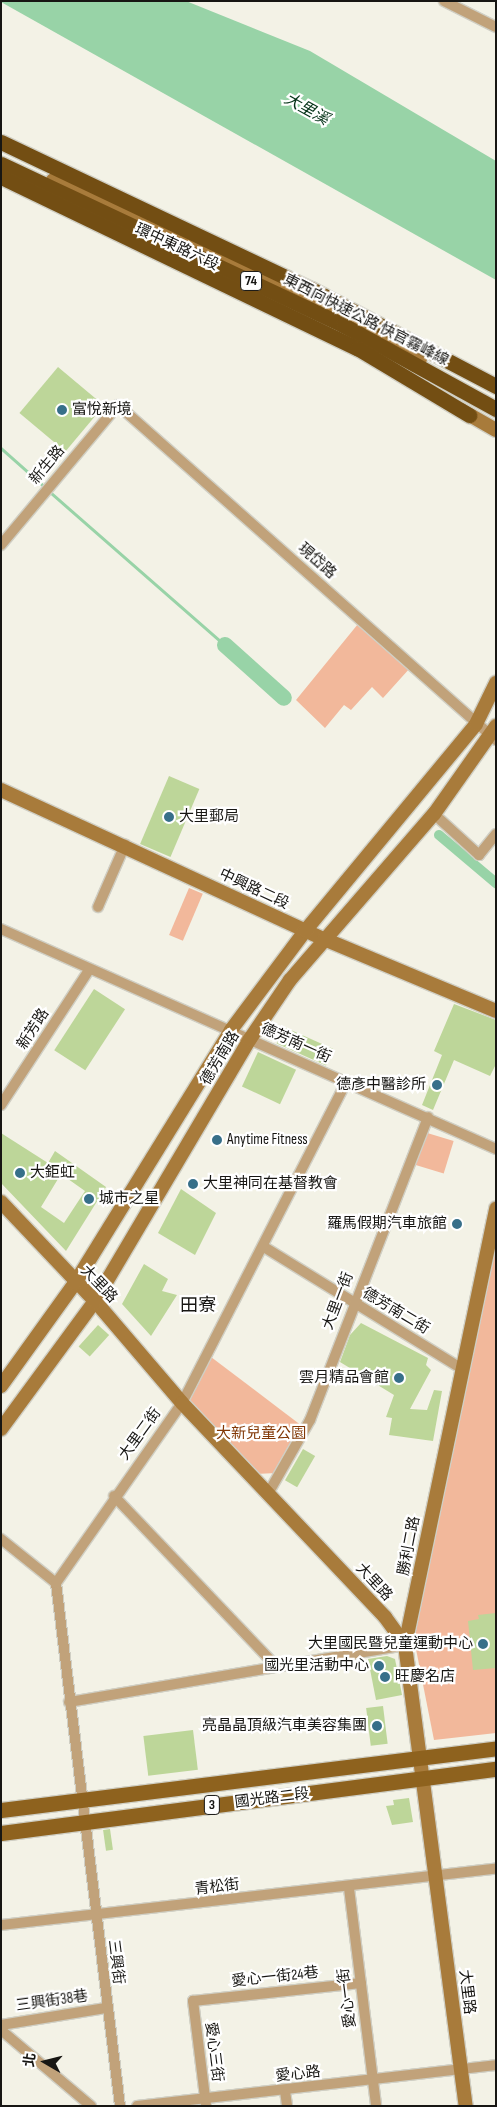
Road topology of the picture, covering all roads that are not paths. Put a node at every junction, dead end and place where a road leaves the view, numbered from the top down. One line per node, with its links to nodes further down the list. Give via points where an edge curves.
1 (444, 1): 2 (street)
2 (496, 27)
3 (1, 142): 8 (highway, 東西向快速公路 快官霧峰線 / 74, via 312,290)
4 (1, 156): 9 (street, 環中東路六段, via 375,333)
5 (1, 164): 11 (highway, 東西向快速公路 快官霧峰線 / 74, via 343,325)
6 (1, 176): 12 (highway, via 357,348)
7 (1, 182): 12 (street, 環中東路六段, via 348,350)
8 (496, 386)
9 (496, 404)
10 (118, 405): 14 (street, 新生路); 16 (street, 現岱路, via 390,643)
11 (496, 409)
12 (470, 415): 13 (street, 環中東路六段)
13 (496, 430)
14 (1, 545)
15 (496, 683): 16 (street, 德芳南路)
16 (476, 724): 17 (street, 現岱路); 24 (street, 德芳南路)
17 (494, 734): 19 (street, 德芳南路)
18 (1, 790): 21 (street, 中興路二段)
19 (434, 814): 20 (street, via 479,855); 25 (street, 德芳南路)
20 (496, 834)
21 (125, 846): 22 (street); 24 (street, 中興路二段)
22 (98, 907)
23 (1, 929): 26 (street, 德芳南一街)
24 (305, 931): 25 (street, 中興路二段); 28 (street, 德芳南路)
25 (324, 939): 27 (street, 中興路二段); 29 (street, 德芳南路)
26 (89, 970): 28 (street, 德芳南一街); 31 (street, 新芳路)
27 (496, 1011)
28 (231, 1030): 29 (street, 德芳南一街); 37 (street, 德芳南路)
29 (250, 1039): 30 (street, 德芳南一街); 38 (street, 德芳南路)
30 (346, 1082): 32 (street, 德芳南一街); 36 (street, 大里二街)
31 (1, 1105)
32 (428, 1117): 33 (street, 德芳南一街); 39 (street, 大里一街)
33 (496, 1149)
34 (1, 1202): 37 (street, 大里路)
35 (496, 1208): 40 (street, 勝利二路)
36 (264, 1247): 39 (street, 德芳南二街); 42 (street, 大里二街)
37 (75, 1283): 38 (street, 大里路); 41 (street, 德芳南路)
38 (95, 1301): 42 (street, 大里路); 43 (street, 德芳南路)
39 (353, 1302): 40 (street, 德芳南二街); 44 (street, 大里一街, via 310,1420)
40 (462, 1368): 48 (street, 勝利二路)
41 (1, 1386)
42 (182, 1403): 44 (street, 大里路); 45 (street, 大里二街)
43 (1, 1429)
44 (268, 1492): 48 (street, 大里路, via 385,1617)
45 (114, 1496): 47 (street, 大里二街); 49 (street)
46 (1, 1539): 47 (street)
47 (56, 1583): 50 (street)
48 (405, 1645): 49 (street); 52 (street, 大里路)
49 (276, 1666): 50 (street)
50 (69, 1702): 55 (street)
51 (496, 1748): 52 (main road, 3)
52 (421, 1758): 54 (street, 大里路); 55 (main road, 國光路二段 / 3)
53 (496, 1769): 54 (main road, 3)
54 (423, 1778): 57 (main road, 國光路二段 / 3); 60 (street, 大里路)
55 (83, 1801): 56 (main road, 國光路二段 / 3); 57 (street)
56 (1, 1810)
57 (85, 1821): 58 (main road, 國光路二段 / 3); 62 (street, 三興街)
58 (1, 1833)
59 (496, 1869): 60 (street, 青松街)
60 (436, 1878): 61 (street, 青松街); 70 (street, 大里路)
61 (348, 1888): 62 (street, 青松街); 64 (street, 愛心一街)
62 (95, 1915): 63 (street, 青松街); 66 (street, 三興街)
63 (1, 1925)
64 (361, 1983): 65 (street, 愛心一街24巷); 71 (street, 愛心一街)
65 (193, 2001): 73 (street, 愛心三街)
66 (106, 2008): 67 (street, 三興街38巷); 75 (street, 三興街)
67 (1, 2025)
68 (1, 2030): 74 (street)
69 (496, 2065): 70 (street, 愛心路)
70 (461, 2069): 71 (street, 愛心路); 79 (street, 大里路)
71 (372, 2082): 72 (street, 愛心路); 78 (street, 愛心一街)
72 (285, 2091): 73 (street, 愛心路); 77 (street)
73 (206, 2103): 76 (street, 愛心路)
74 (91, 2106)
75 (120, 2106)
76 (137, 2106)
77 (287, 2106)
78 (376, 2106)
79 (466, 2106)

